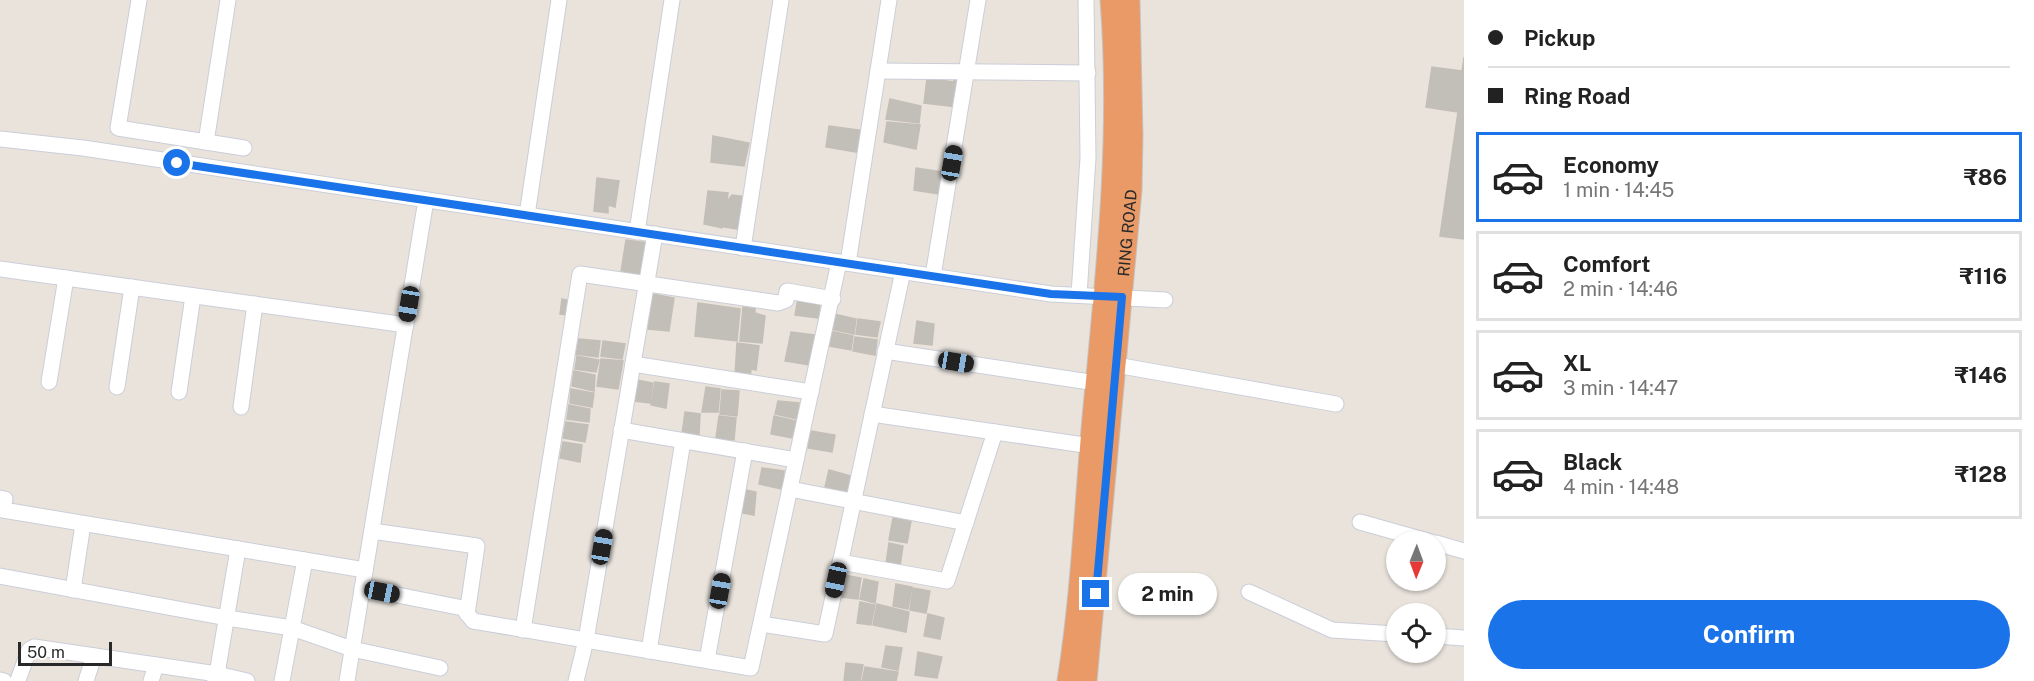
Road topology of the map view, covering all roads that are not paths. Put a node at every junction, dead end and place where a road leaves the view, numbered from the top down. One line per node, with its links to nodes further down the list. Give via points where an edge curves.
1 (139, 0): 16 (street, via 118,128)
2 (228, 0): 16 (street)
3 (549, 0): 19 (street)
4 (559, 0): 19 (street)
5 (672, 0): 20 (street)
6 (781, 0): 22 (street)
7 (889, 0): 12 (street)
8 (978, 0): 13 (street)
9 (1086, 0): 14 (street)
10 (1112, 0): 32 (highway, RING ROAD)
11 (1129, 0): 32 (highway, RING ROAD, via 1132,135)
12 (878, 71): 13 (street); 23 (street)
13 (968, 73): 14 (street); 26 (street)
14 (1088, 73): 30 (street, via 1088,158)
15 (0, 139): 18 (street)
16 (206, 142): 17 (street)
17 (244, 148)
18 (426, 200): 19 (street); 36 (street)
19 (522, 214): 20 (street)
20 (637, 231): 21 (street)
21 (655, 234): 22 (street); 28 (street)
22 (743, 248): 23 (street)
23 (844, 263): 25 (street); 33 (street)
24 (0, 269): 27 (street)
25 (903, 272): 26 (street); 37 (street)
26 (933, 276): 30 (street)
27 (66, 278): 29 (street); 40 (street)
28 (646, 283): 33 (street, via 778,303 786,300 787,291); 38 (street); 76 (street, via 580,274)
29 (132, 287): 31 (street); 42 (street)
30 (1079, 295): 32 (street)
31 (194, 296): 35 (street); 43 (street)
32 (1113, 297): 34 (street); 39 (highway, RING ROAD); 41 (highway, RING ROAD)
33 (832, 299): 44 (street)
34 (1164, 300)
35 (255, 304): 36 (street); 46 (street)
36 (406, 325): 60 (street)
37 (885, 351): 41 (street); 47 (street)
38 (633, 364): 44 (street); 48 (street)
39 (1116, 365): 45 (street); 96 (highway, RING ROAD)
40 (49, 382)
41 (1096, 383): 51 (highway, RING ROAD)
42 (117, 387)
43 (178, 392)
44 (811, 392): 53 (street)
45 (1336, 404)
46 (241, 407)
47 (872, 414): 49 (street); 55 (street)
48 (621, 430): 50 (street); 80 (street)
49 (995, 432): 51 (street); 59 (street)
50 (683, 441): 52 (street); 82 (street)
51 (1091, 446): 95 (highway, RING ROAD)
52 (745, 452): 53 (street); 84 (street)
53 (796, 460): 54 (street)
54 (790, 489): 55 (street); 74 (street)
55 (854, 499): 59 (street); 66 (street)
56 (1, 511): 58 (street)
57 (1360, 522): 61 (street)
58 (83, 524): 63 (street); 70 (street)
59 (966, 524): 66 (street, via 947,581)
60 (372, 531): 67 (street); 72 (street, via 477,546)
61 (1392, 531)
62 (1446, 546): 64 (street)
63 (238, 549): 65 (street); 73 (street)
64 (1464, 551)
65 (306, 560): 67 (street); 75 (street)
66 (840, 562): 74 (street, via 825,634)
67 (365, 570): 69 (street)
68 (0, 576): 70 (street)
69 (362, 588): 72 (street, via 463,608); 81 (street)
70 (73, 590): 73 (street)
71 (1249, 592): 77 (street, via 1332,630)
72 (467, 614): 76 (street, via 473,621)
73 (227, 618): 75 (street); 87 (street)
74 (761, 624): 84 (street, via 752,668)
75 (292, 627): 81 (street); 92 (street)
76 (523, 630): 80 (street)
77 (1386, 633)
78 (1446, 637): 79 (street)
79 (1464, 638)
80 (586, 640): 82 (street); 94 (street)
81 (352, 649): 86 (street); 93 (street)
82 (649, 651): 84 (street)
83 (94, 656): 85 (street); 88 (street, via 30,647); 89 (street)
84 (707, 660)
85 (156, 665): 87 (street); 90 (street)
86 (440, 668)
87 (216, 678): 91 (street)
88 (18, 681)
89 (86, 681)
90 (151, 681)
91 (247, 681)
92 (282, 681)
93 (347, 681)
94 (576, 681)
95 (1068, 681)
96 (1086, 681)

